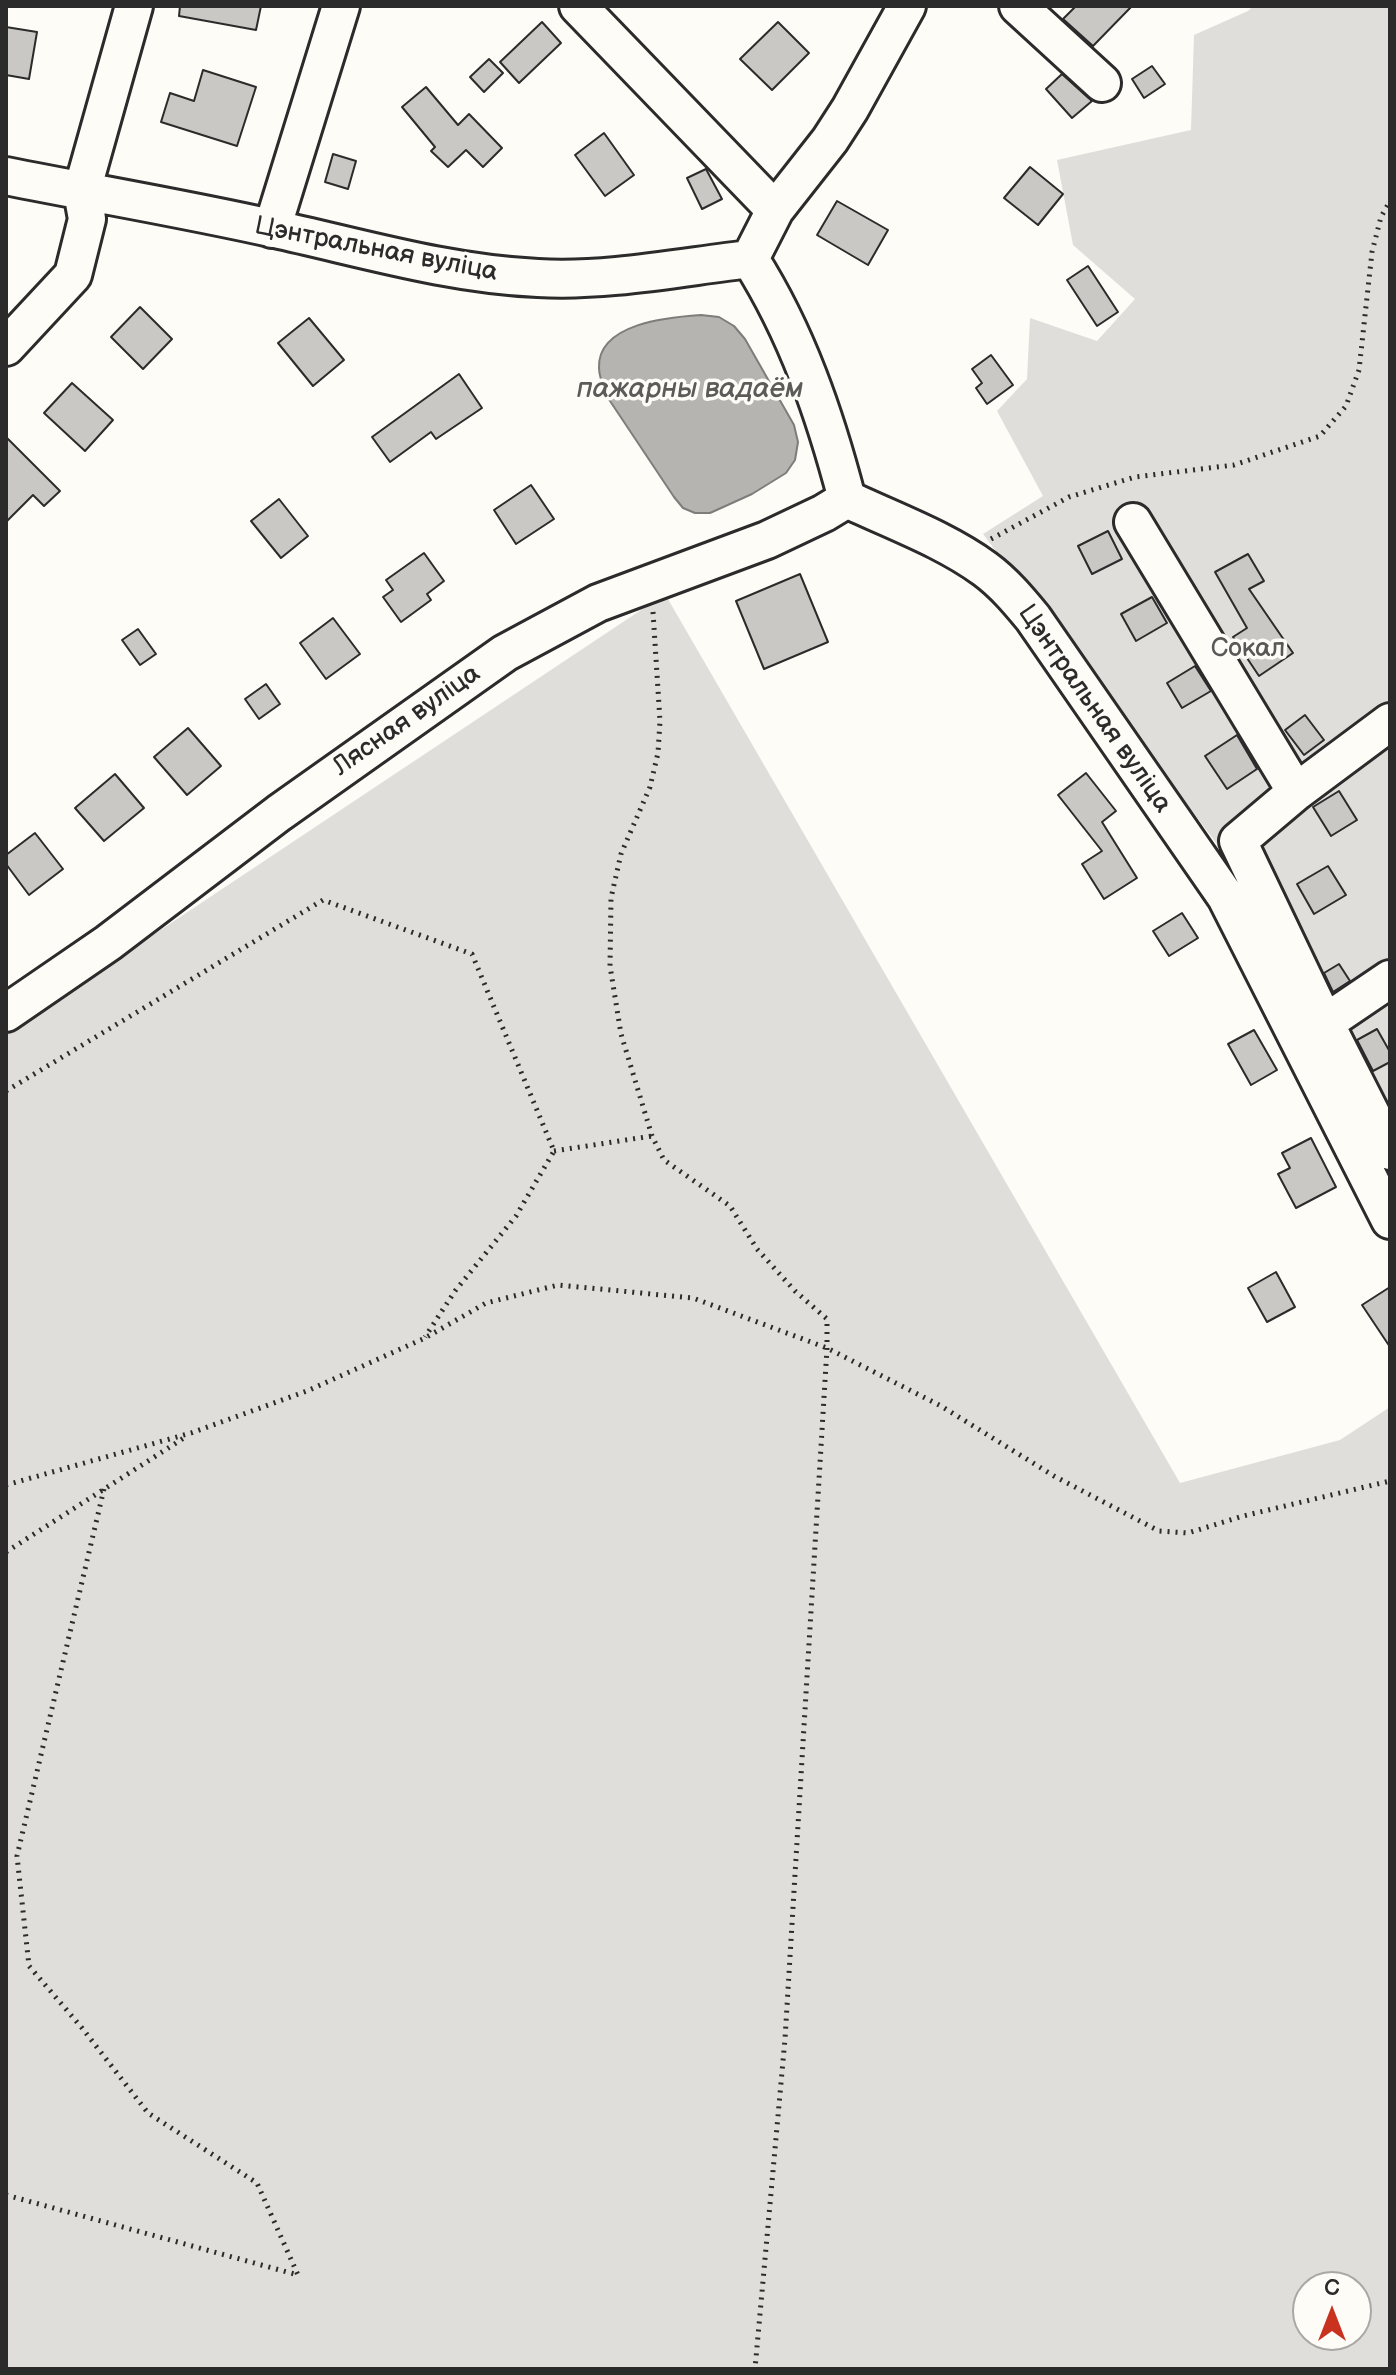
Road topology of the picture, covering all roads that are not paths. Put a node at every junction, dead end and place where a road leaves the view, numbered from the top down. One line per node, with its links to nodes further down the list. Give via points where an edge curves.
1 (134, 6): 8 (street)
2 (341, 6): 10 (street)
3 (578, 6): 9 (street)
4 (907, 6): 9 (street, via 830,140)
5 (1018, 6): 6 (street)
6 (1102, 83)
7 (6, 176): 8 (street, Цэнтральная вуліца)
8 (82, 191): 10 (street, Цэнтральная вуліца); 12 (street, via 87,219 73,275)
9 (775, 210): 11 (street)
10 (272, 229): 11 (street, Цэнтральная вуліца, via 439,267 542,279)
11 (750, 259): 13 (street, via 817,398)
12 (6, 347)
13 (847, 499): 18 (street, Лясная вуліца, via 767,540 598,603 505,653); 21 (street, Цэнтральная вуліца, via 962,554 988,571 1033,618 1226,897)
14 (1133, 522): 16 (street)
15 (1390, 722): 16 (street)
16 (1296, 792): 19 (street, via 1238,841)
17 (1390, 979): 19 (street)
18 (6, 1013)
19 (1325, 1023): 20 (street)
20 (1390, 1151)
21 (1390, 1220)

